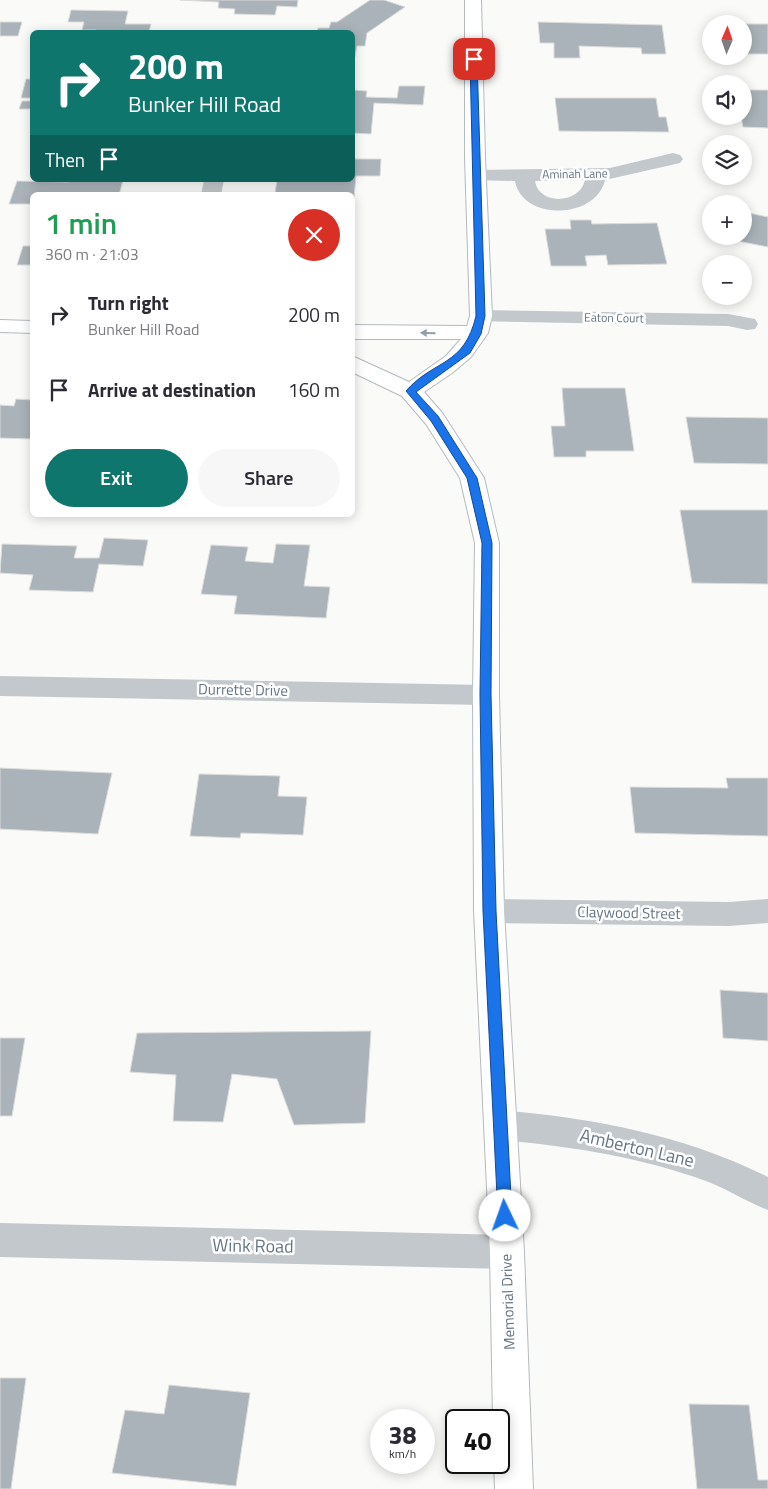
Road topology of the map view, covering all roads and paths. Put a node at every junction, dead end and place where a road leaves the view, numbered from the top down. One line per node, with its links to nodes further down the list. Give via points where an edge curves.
1 (473, 0): 5 (street)
2 (673, 158): 4 (street, Aminah Lane)
3 (524, 175): 4 (street, Aminah Lane); 4 (street, via 524,186 531,196 545,203 566,205 583,200 592,192); 5 (street, Aminah Lane)
4 (596, 175)
5 (476, 176): 7 (street)
6 (746, 324): 7 (street, Eaton Court, via 728,320)
7 (479, 325): 10 (street, one-way to 10); 12 (street, via 466,351)
8 (0, 326): 9 (street)
9 (30, 327)
10 (355, 332)
11 (355, 364): 12 (street, Memorial Drive)
12 (410, 391): 14 (street, Memorial Drive, via 435,419 472,478 487,543)
13 (0, 686): 14 (street, Durrette Drive)
14 (486, 694): 15 (street, Memorial Drive)
15 (489, 911): 16 (street, Claywood Street, via 729,914); 17 (street, Memorial Drive)
16 (768, 911)
17 (500, 1125): 18 (street, Amberton Lane, via 551,1129 627,1143 704,1164); 20 (street, Memorial Drive)
18 (768, 1194)
19 (0, 1240): 20 (street, Wink Road)
20 (507, 1252): 21 (street, Memorial Drive)
21 (514, 1489)

